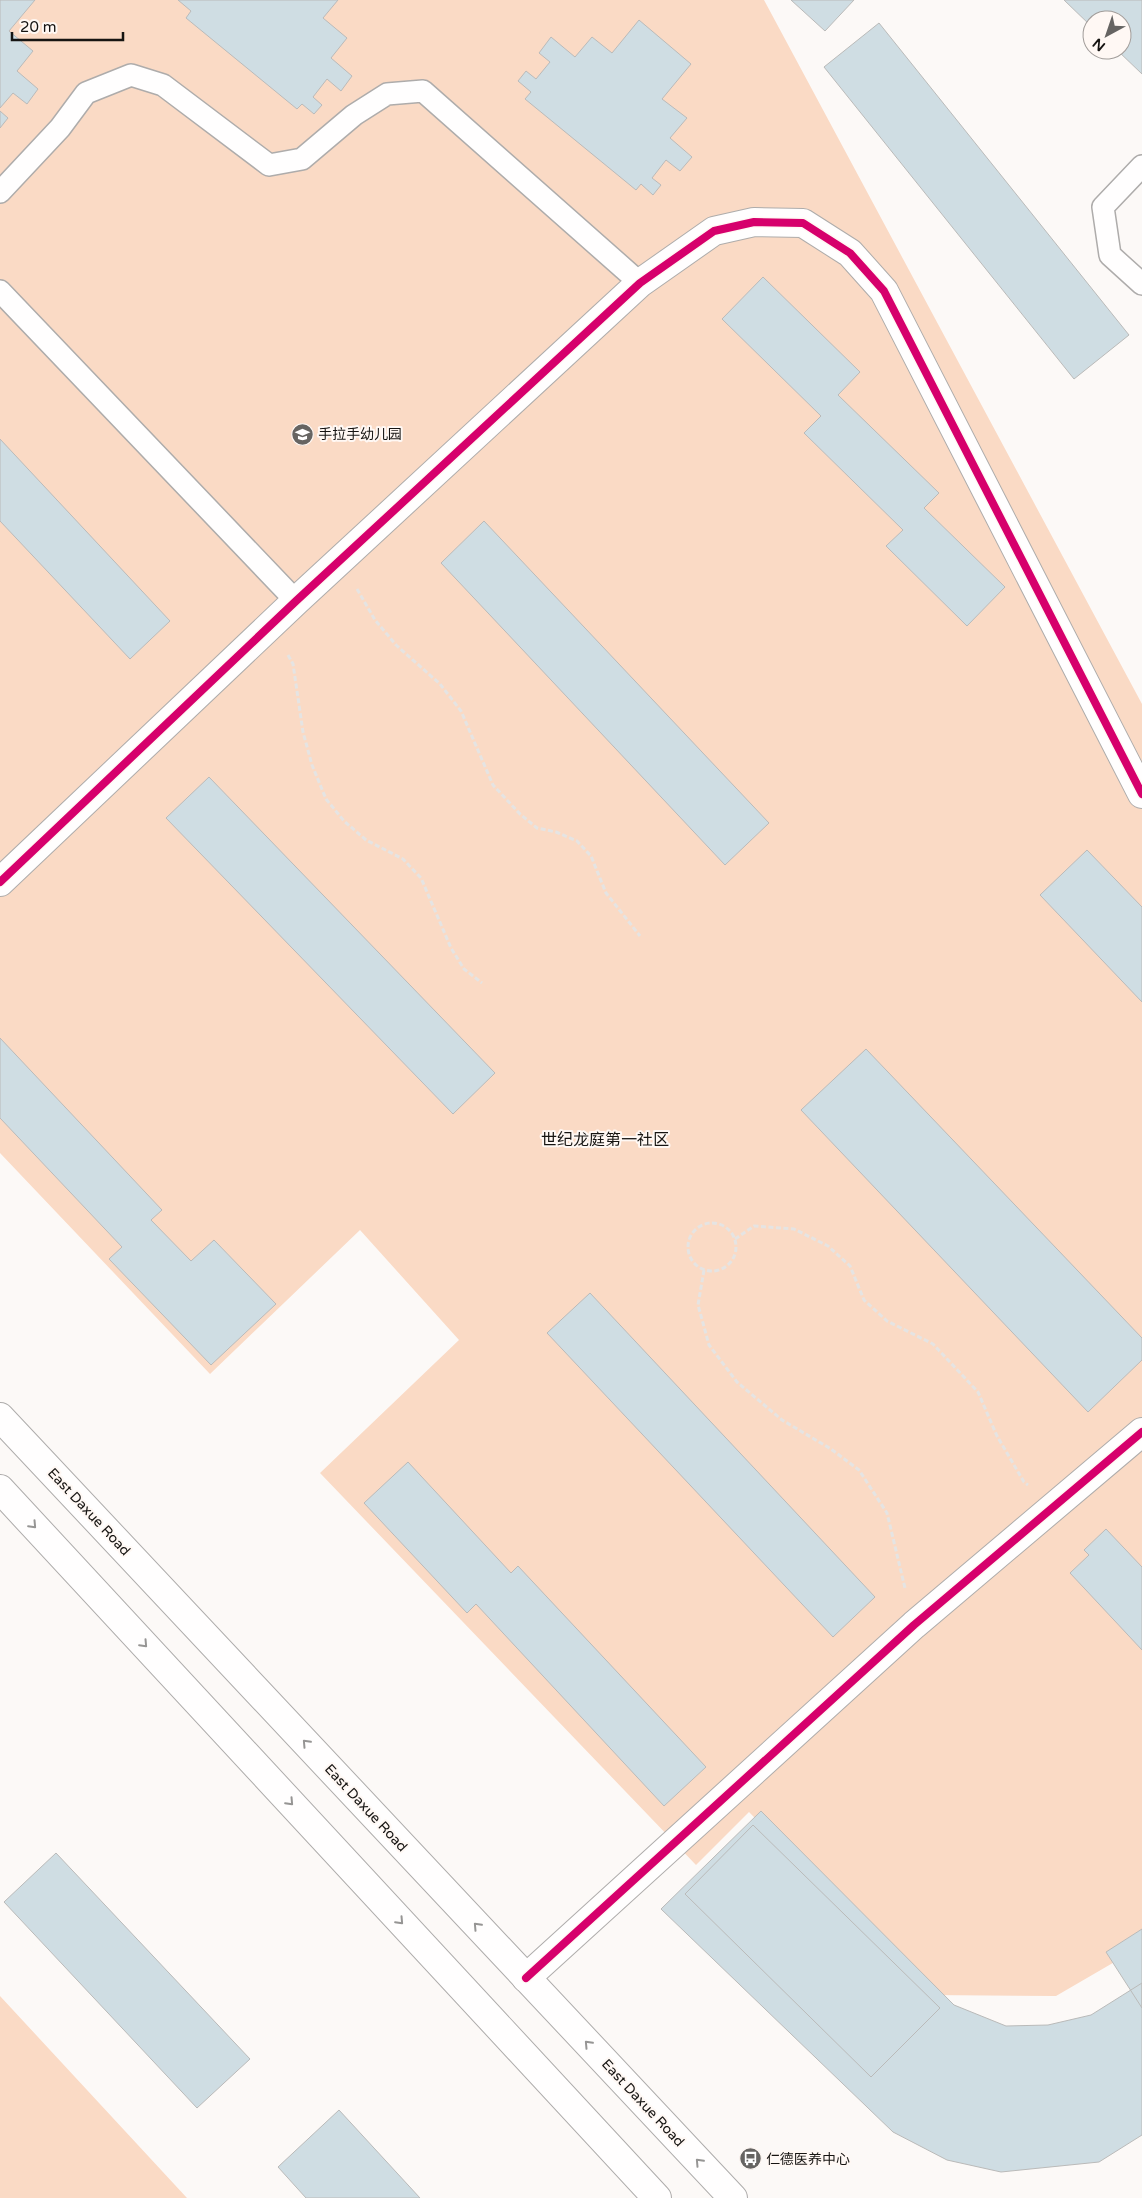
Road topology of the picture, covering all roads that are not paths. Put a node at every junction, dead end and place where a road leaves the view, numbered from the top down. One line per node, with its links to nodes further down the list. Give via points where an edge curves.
1 (1142, 166): 4 (lane, via 1103,207 1110,254)
2 (0, 192): 3 (lane, via 60,128 86,93 131,75 163,85 269,165 302,159 354,115 387,94 423,91)
3 (640, 283): 6 (street); 7 (street, via 714,231 754,222 803,223 850,253 884,291)
4 (1142, 284)
5 (0, 291): 6 (lane)
6 (296, 601): 8 (street)
7 (1142, 794)
8 (0, 882)
9 (0, 1417): 12 (street, East Daxue Road, one-way to 9)
10 (1142, 1432): 12 (street, via 914,1625)
11 (0, 1489): 13 (street, one-way to 13)
12 (526, 1978): 14 (street, East Daxue Road, one-way to 12)
13 (656, 2198)
14 (733, 2198)

